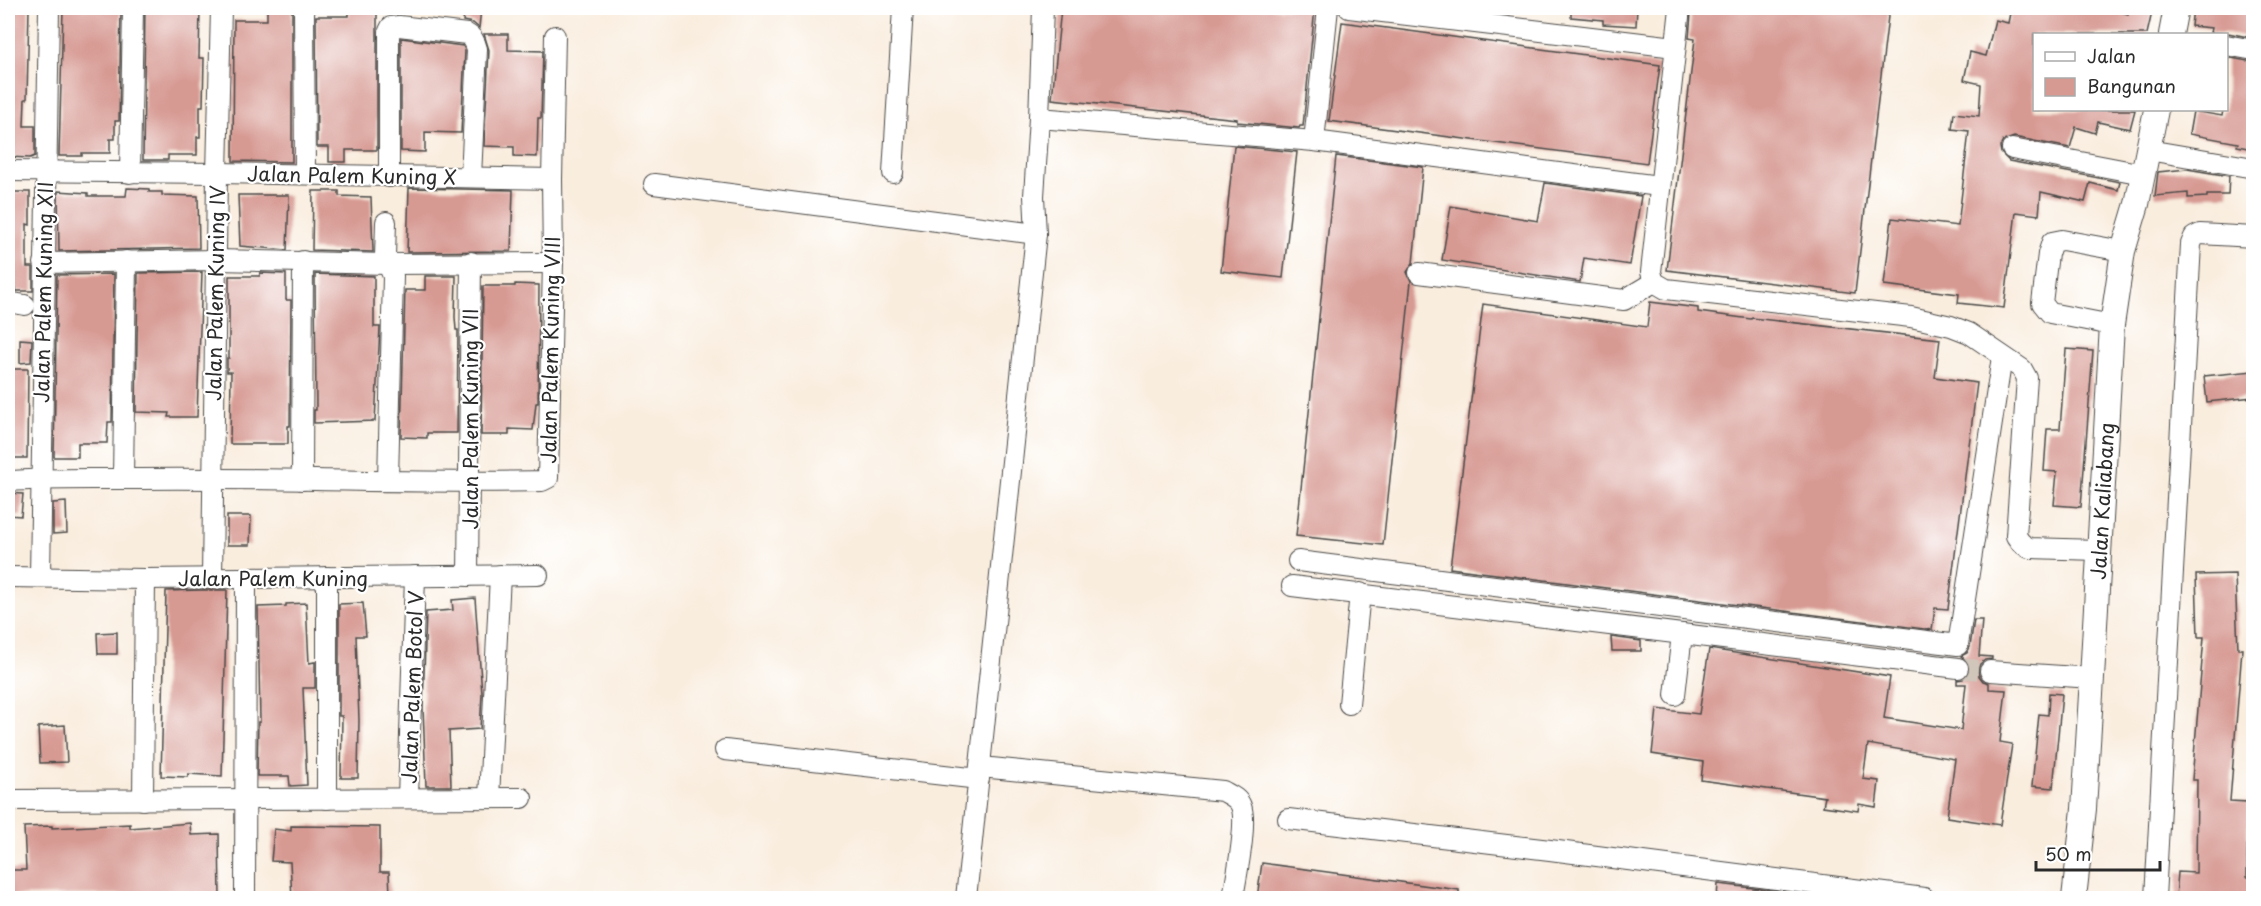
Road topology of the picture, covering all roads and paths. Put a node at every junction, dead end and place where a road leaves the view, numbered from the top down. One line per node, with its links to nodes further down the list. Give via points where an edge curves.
1 (49, 8): 23 (street, Jalan Palem Kuning XII)
2 (133, 8): 24 (street)
3 (221, 8): 25 (street, Jalan Palem Kuning IV)
4 (304, 8): 27 (street)
5 (903, 8): 26 (street)
6 (1043, 8): 17 (street)
7 (1328, 8): 18 (street)
8 (1349, 8): 14 (street)
9 (1680, 8): 14 (street)
10 (2176, 8): 11 (main road)
11 (2172, 33)
12 (555, 36): 31 (street, Jalan Palem Kuning VIII)
13 (2228, 45): 15 (street)
14 (1675, 48): 33 (street)
15 (2253, 50)
16 (2156, 111): 20 (main road, Jalan Kaliabang)
17 (1039, 118): 18 (street); 35 (street)
18 (1314, 141): 33 (street)
19 (2012, 148): 28 (street)
20 (2148, 150): 21 (street); 28 (main road, Jalan Kaliabang)
21 (2253, 168)
22 (8, 171): 23 (street, Jalan Palem Kuning X)
23 (45, 172): 24 (street, Jalan Palem Kuning X); 42 (street, Jalan Palem Kuning XII)
24 (130, 173): 25 (street, Jalan Palem Kuning X)
25 (217, 173): 27 (street, Jalan Palem Kuning X); 38 (street, Jalan Palem Kuning IV)
26 (893, 173)
27 (305, 174): 29 (street, Jalan Palem Kuning X)
28 (2143, 174): 37 (main road, Jalan Kaliabang)
29 (389, 177): 30 (street, Jalan Palem Kuning X); 30 (street, via 389,31 399,26 472,36 477,49)
30 (471, 177): 31 (street, Jalan Palem Kuning X)
31 (552, 179): 43 (street, Jalan Palem Kuning VIII)
32 (654, 184): 35 (street)
33 (1659, 186): 46 (street, via 1651,272)
34 (386, 222): 44 (street)
35 (1036, 234): 77 (street)
36 (2253, 237): 91 (street, via 2200,234 2191,244)
37 (2123, 251): 47 (main road, Jalan Kaliabang); 47 (street, via 2062,240 2052,242 2048,254 2044,308 2050,313)
38 (216, 260): 39 (street); 40 (street); 50 (street, Jalan Palem Kuning IV)
39 (126, 261): 42 (street); 51 (street)
40 (303, 261): 44 (street); 52 (street)
41 (471, 262): 43 (street); 44 (street); 55 (street, Jalan Palem Kuning VII)
42 (44, 263): 49 (street, Jalan Palem Kuning XII)
43 (553, 263): 55 (street, Jalan Palem Kuning VIII, via 548,478)
44 (388, 264): 53 (street, via 393,276)
45 (1419, 273): 46 (street, via 1624,300)
46 (1654, 282): 48 (street, via 1666,289 1951,326 1969,333)
47 (2112, 325): 56 (main road, Jalan Kaliabang)
48 (2002, 357): 56 (street, via 2022,369 2027,378 2016,536 2030,548); 57 (street, via 1958,645)
49 (41, 478): 51 (street); 54 (street); 63 (street, Jalan Palem Kuning XII)
50 (213, 478): 51 (street); 52 (street); 64 (street, Jalan Palem Kuning IV)
51 (123, 479)
52 (302, 480): 53 (street)
53 (388, 480): 55 (street)
54 (8, 481)
55 (470, 482): 60 (street, Jalan Palem Kuning VII)
56 (2098, 550): 73 (main road, Jalan Kaliabang)
57 (1298, 561)
58 (538, 575): 61 (street, Jalan Palem Kuning)
59 (415, 576): 60 (street, Jalan Palem Kuning); 66 (street, Jalan Palem Kuning); 78 (street, Jalan Palem Botol V)
60 (468, 576): 61 (street, Jalan Palem Kuning)
61 (500, 576): 79 (street)
62 (8, 577): 63 (street, Jalan Palem Kuning)
63 (40, 577): 67 (street, Jalan Palem Kuning)
64 (212, 578): 65 (street, Jalan Palem Kuning); 67 (street, Jalan Palem Kuning)
65 (246, 578): 66 (street, Jalan Palem Kuning); 81 (street)
66 (327, 578): 82 (street)
67 (145, 579): 84 (street)
68 (1292, 586): 69 (street)
69 (1360, 593): 70 (street); 75 (street)
70 (1682, 633): 71 (street); 74 (street)
71 (1958, 668)
72 (1990, 671): 73 (street)
73 (2092, 678): 90 (main road, Jalan Kaliabang)
74 (1676, 695)
75 (1349, 704)
76 (724, 750): 77 (street)
77 (980, 773): 87 (street); 88 (street, via 1223,791 1235,797 1241,806 1243,824)
78 (408, 798): 79 (street); 82 (street)
79 (489, 798): 80 (street)
80 (522, 798)
81 (246, 799): 82 (street); 84 (street); 86 (street)
82 (327, 799)
83 (8, 800): 84 (street)
84 (142, 800)
85 (1288, 819): 89 (street)
86 (245, 898)
87 (966, 898)
88 (1233, 898)
89 (1924, 898)
90 (2074, 898)
91 (2155, 898)

